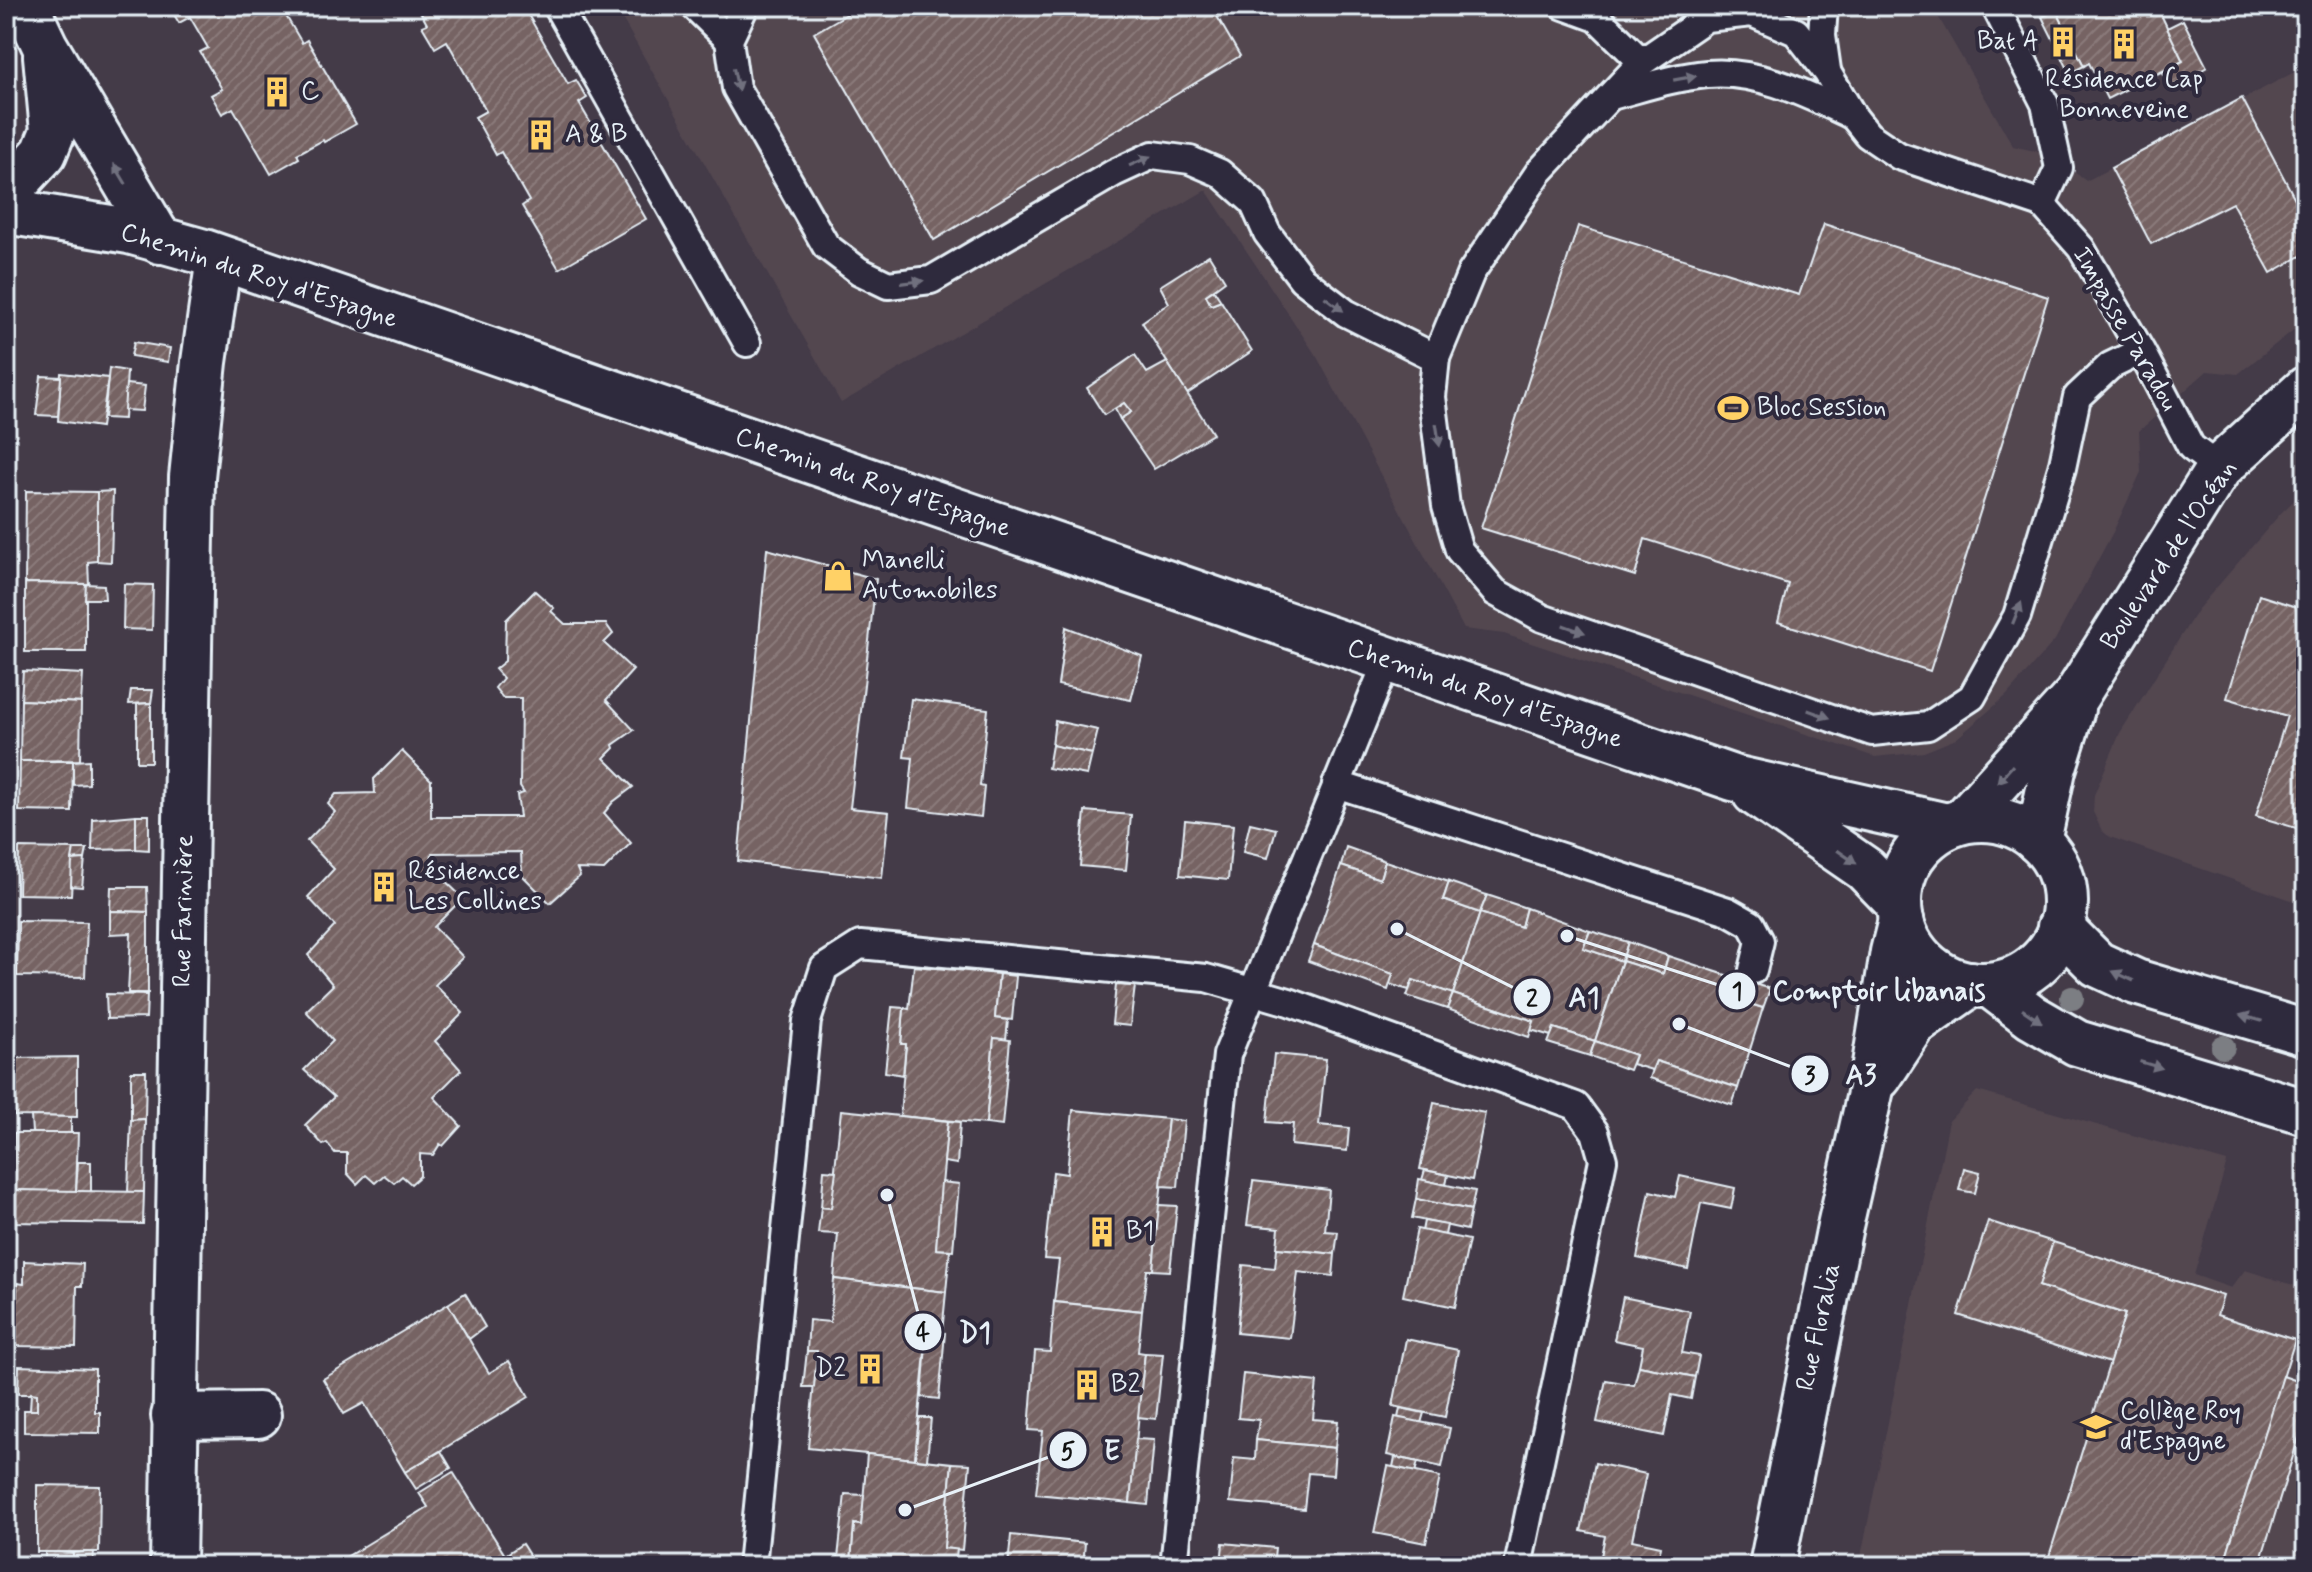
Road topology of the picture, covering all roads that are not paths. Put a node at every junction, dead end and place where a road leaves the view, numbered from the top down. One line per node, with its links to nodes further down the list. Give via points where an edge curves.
1 (26, 6): 9 (street)
2 (557, 6): 19 (lane)
3 (694, 6): 8 (lane)
4 (745, 6): 8 (lane)
5 (1564, 6): 10 (lane, via 1597,18)
6 (1824, 6): 11 (lane)
7 (1995, 6): 15 (lane, via 2045,104 2059,168)
8 (729, 40): 21 (lane, one-way to 21, via 736,88 826,246 888,285 931,280 1100,180 1153,155 1190,160 1220,173 1253,202 1267,233 1302,279 1346,313)
9 (45, 46): 14 (street, via 53,131 44,153); 17 (street, one-way to 9)
10 (1642, 62): 11 (lane, via 1706,18 1752,13 1796,32); 12 (lane)
11 (1827, 72): 13 (lane)
12 (1610, 96): 13 (lane, one-way to 13, via 1709,73 1759,77); 21 (lane, via 1539,172 1471,273)
13 (1853, 116): 15 (lane, Impasse Paradou, via 1868,135 1899,156)
14 (6, 194)
15 (2042, 204): 20 (lane, Impasse Paradou, via 2081,248)
16 (6, 211): 17 (street, Chemin du Roy d'Espagne)
17 (160, 241): 18 (street, Chemin du Roy d'Espagne)
18 (219, 258): 24 (street, Chemin du Roy d'Espagne); 39 (street, Rue Farinière, via 192,477)
19 (747, 343)
20 (2141, 351): 21 (lane, one-way to 20, via 1432,397 1446,506 1459,550 1495,592 1542,618 1872,732 1928,726 1972,697 2017,616 2062,468 2077,397 2110,366); 23 (lane, Impasse Paradou, via 2191,447)
21 (1436, 358)
22 (2306, 389): 23 (street, Boulevard de l'Océan)
23 (2219, 468): 25 (street, Boulevard de l'Océan)
24 (1387, 661): 26 (street, Chemin du Roy d'Espagne); 27 (lane)
25 (2076, 696): 28 (street, Boulevard de l'Océan, one-way to 28); 29 (street, Boulevard de l'Océan)
26 (1733, 778): 28 (street, Chemin du Roy d'Espagne); 30 (street, Chemin du Roy d'Espagne, one-way to 30, via 1865,869)
27 (1336, 784): 32 (lane, via 1728,911 1751,924 1760,941); 34 (lane)
28 (1956, 823): 29 (street, via 1990,819 2016,826); 30 (street, via 1927,839 1912,858 1902,880)
29 (2038, 841): 31 (street, via 2062,880)
30 (1900, 912): 33 (street, via 1909,943 1925,962 1946,977); 36 (street, Rue Floralia)
31 (2060, 927): 33 (street, via 2034,966 2013,978); 35 (street, one-way to 31, via 2136,982 2097,964)
32 (1753, 970)
33 (1980, 984): 36 (street, Rue Floralia, via 1914,1024); 37 (street, one-way to 37, via 2077,1043)
34 (1253, 992): 41 (lane, via 1206,978 860,945 824,968 807,1021); 42 (lane, via 1227,1055); 43 (lane, via 1576,1106 1595,1132 1603,1160)
35 (2306, 1033)
36 (1871, 1089): 44 (street, Rue Floralia)
37 (2306, 1112)
38 (258, 1415): 39 (street)
39 (174, 1416): 40 (street, Rue Farinière)
40 (173, 1566)
41 (752, 1566)
42 (1174, 1566)
43 (1518, 1566)
44 (1772, 1566)

